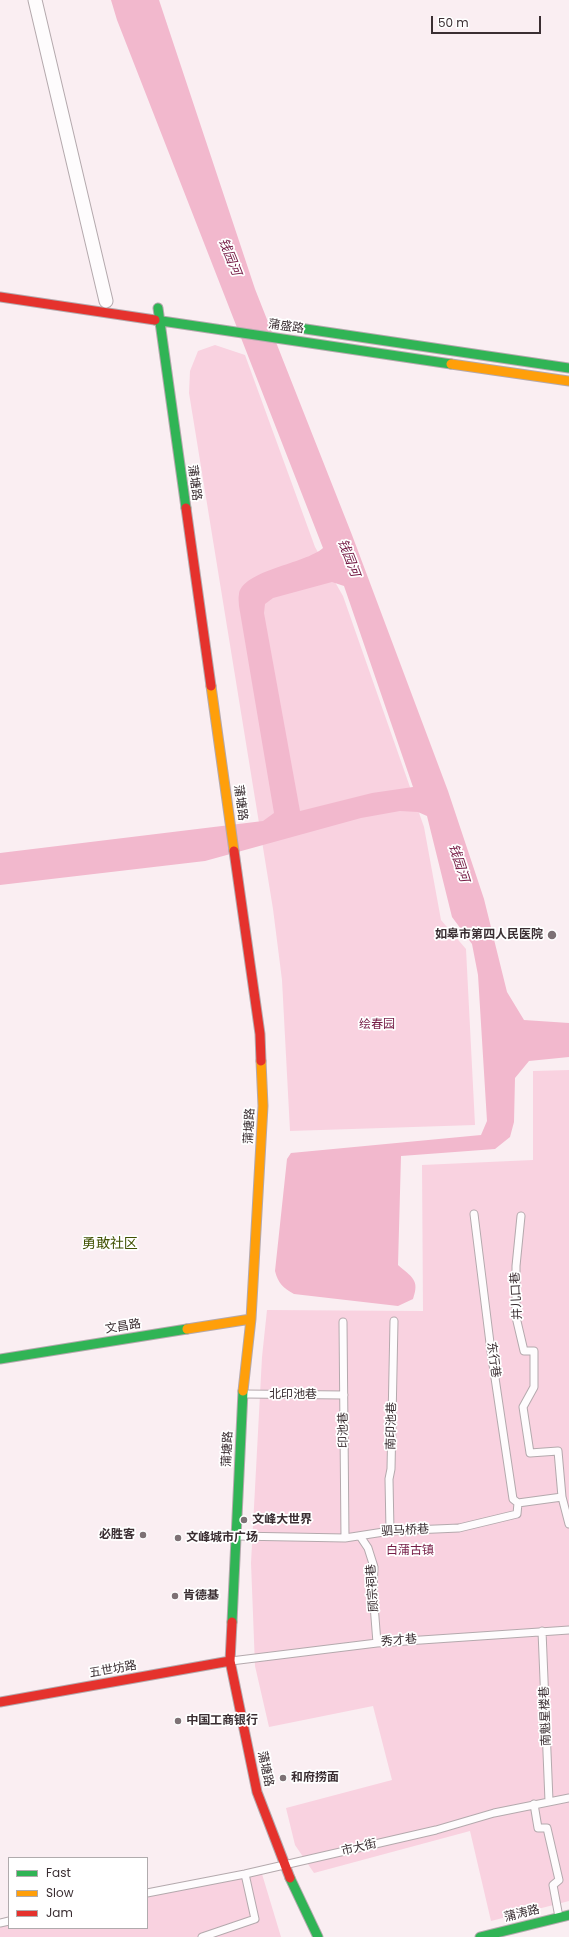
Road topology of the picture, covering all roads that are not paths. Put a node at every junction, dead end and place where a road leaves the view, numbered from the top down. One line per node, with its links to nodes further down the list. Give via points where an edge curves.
1 (35, 0): 3 (street)
2 (0, 297): 5 (main road, 蒲盛路)
3 (106, 301)
4 (158, 308): 5 (main road, 蒲塘路)
5 (159, 320): 8 (main road, 蒲盛路); 11 (main road, 蒲塘路, via 260,1034 263,1106)
6 (288, 327): 7 (main road, 蒲盛路)
7 (569, 368)
8 (569, 381)
9 (474, 1214): 18 (lane, 东行巷, via 513,1499)
10 (521, 1216): 17 (lane, 井儿口巷, via 516,1266 516,1317 524,1350 534,1351 534,1387 524,1407 530,1453 558,1451)
11 (251, 1319): 14 (main road, 文昌路); 15 (main road, 蒲塘路)
12 (394, 1321): 20 (lane, 南印池巷)
13 (342, 1322): 16 (lane, 印池巷)
14 (0, 1359)
15 (243, 1394): 16 (lane, 北印池巷); 21 (main road, 蒲塘路)
16 (344, 1395): 23 (lane, 印池巷)
17 (562, 1497): 18 (lane); 19 (lane, 井儿口巷)
18 (518, 1503): 20 (lane, 驷马桥巷, via 517,1514 459,1528)
19 (569, 1524)
20 (390, 1531): 22 (lane, 驷马桥巷)
21 (235, 1536): 23 (lane, 驷马桥巷); 27 (main road, 蒲塘路)
22 (360, 1536): 23 (lane, 驷马桥巷); 26 (lane, 顾宗祠巷, via 368,1548 374,1567)
23 (345, 1538)
24 (569, 1630): 25 (lane, 秀才巷)
25 (542, 1631): 26 (lane, 秀才巷); 30 (lane, 南魁星楼巷)
26 (377, 1643): 27 (lane, 秀才巷)
27 (230, 1661): 28 (main road, 五世坊路); 32 (main road, 蒲塘路, via 258,1792)
28 (0, 1702)
29 (569, 1798): 30 (lane, 市大街)
30 (549, 1801): 31 (lane, 市大街)
31 (534, 1804): 32 (lane, 市大街, via 494,1812 436,1830); 36 (lane, via 538,1828 547,1828 559,1880 552,1885)
32 (284, 1865): 33 (lane, 市大街); 38 (main road, 蒲塘路)
33 (245, 1874): 34 (lane, 市大街); 37 (lane, via 255,1919)
34 (148, 1894)
35 (569, 1915): 36 (main road, 蒲涛路)
36 (559, 1917): 39 (main road, 蒲涛路)
37 (202, 1937)
38 (318, 1937)
39 (480, 1937)

